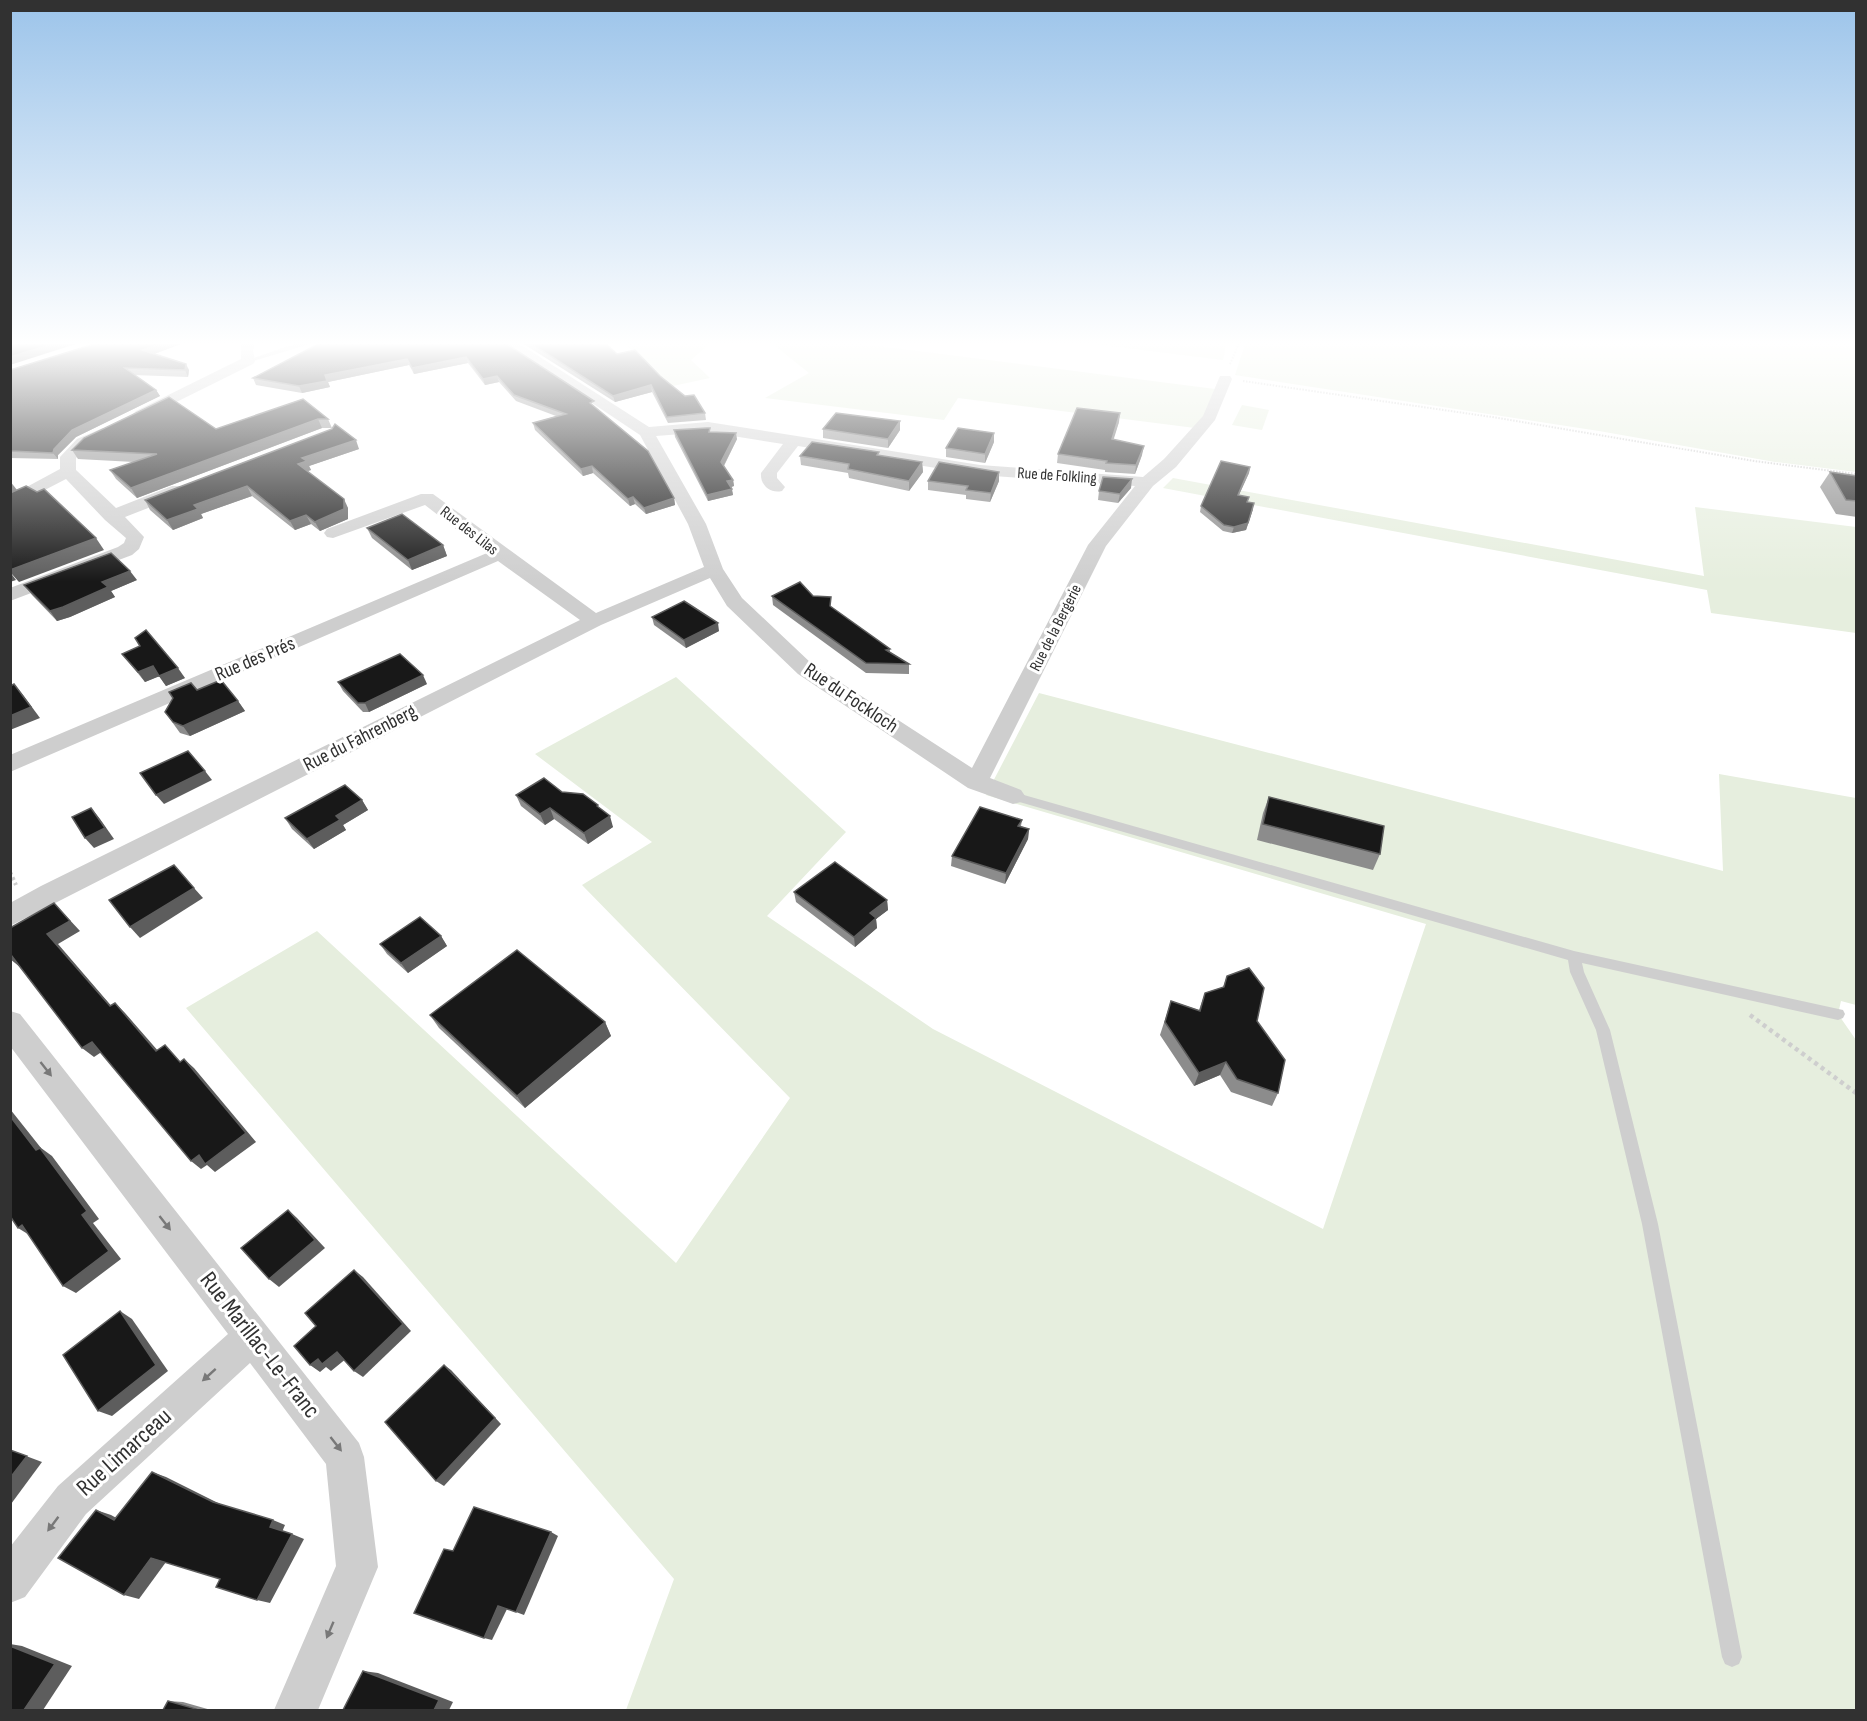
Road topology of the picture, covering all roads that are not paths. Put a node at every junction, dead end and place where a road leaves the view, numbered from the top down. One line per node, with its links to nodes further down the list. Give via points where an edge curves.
1 (126, 421): 6 (street, via 83,442 68,457)
2 (630, 421): 4 (street)
3 (1206, 421): 8 (street, Rue de la Bergerie, via 1170,463)
4 (646, 432): 5 (street, Rue de Folkling, via 708,427); 16 (street, Rue du Fockloch, via 697,524)
5 (795, 439): 8 (street, Rue de Folkling, via 980,470); 10 (street, via 769,473)
6 (68, 471): 9 (street); 13 (street)
7 (198, 482): 13 (street)
8 (1147, 482): 20 (street, Rue de la Bergerie, via 1097,545)
9 (45, 484): 11 (street); 12 (street)
10 (776, 487)
11 (10, 493)
12 (10, 503)
13 (111, 516): 17 (street, via 135,537 133,545)
14 (333, 533): 15 (street, Rue des Lilas, via 427,498)
15 (500, 555): 18 (street, Rue des Lilas); 19 (street, Rue des Prés)
16 (714, 569): 18 (street, Rue du Fahrenberg); 20 (street, Rue du Fockloch, via 734,602 805,669)
17 (10, 595)
18 (594, 621): 22 (street, Rue du Fahrenberg)
19 (10, 764)
20 (976, 782): 21 (street, Rue du Fockloch)
21 (1013, 796): 23 (lane)
22 (10, 916)
23 (1574, 956): 24 (lane); 28 (lane, via 1577,972 1603,1030 1650,1224)
24 (1838, 1014)
25 (10, 1023): 26 (street, Rue Marillac-Le-Franc, one-way to 26)
26 (253, 1336): 27 (street, Rue Limarceau, one-way to 27, via 72,1500); 29 (street, Rue Marillac-Le-Franc, one-way to 29, via 345,1457 357,1567)
27 (10, 1582)
28 (1732, 1656)
29 (296, 1710)

